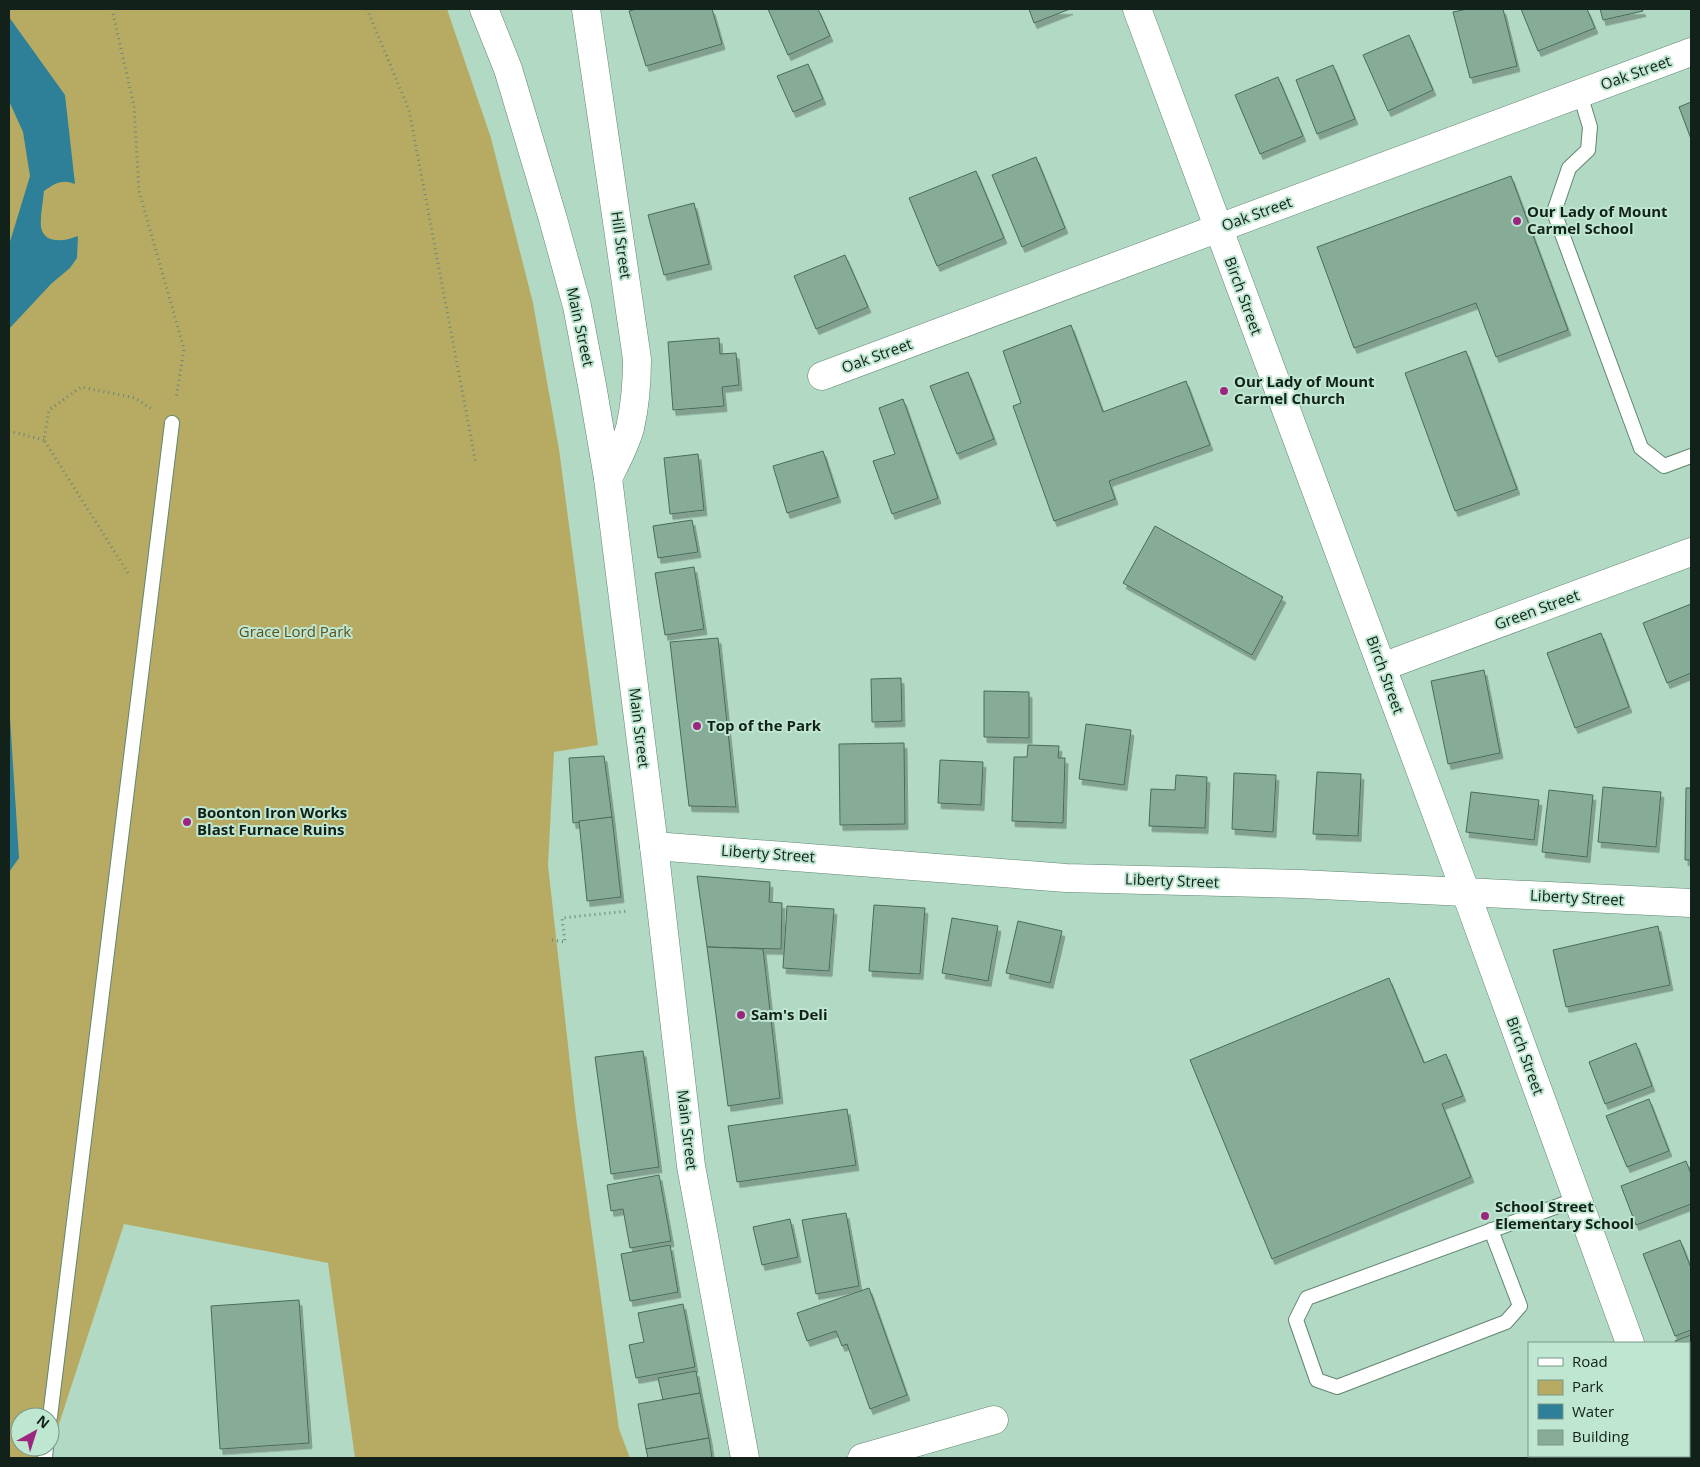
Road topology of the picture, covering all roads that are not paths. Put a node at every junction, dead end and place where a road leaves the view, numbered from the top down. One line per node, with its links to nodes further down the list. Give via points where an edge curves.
1 (484, 9): 10 (street, Main Street, via 508,69 577,306)
2 (586, 9): 10 (street, Hill Street, via 638,359 629,429)
3 (1137, 9): 6 (street, Birch Street)
4 (1691, 52): 5 (street, Oak Street)
5 (1580, 94): 6 (street, Oak Street); 9 (lane, via 1590,127 1588,150 1569,168 1554,212 1641,448 1664,466)
6 (1218, 228): 7 (street, Oak Street); 12 (street, Birch Street)
7 (822, 376)
8 (172, 423): 19 (lane)
9 (1691, 456)
10 (608, 478): 13 (street, Main Street)
11 (1691, 552): 12 (street, Green Street)
12 (1382, 667): 14 (street, Birch Street)
13 (654, 846): 14 (street, Liberty Street, via 1066,878 1300,884); 21 (street, Main Street, via 691,1166)
14 (1466, 893): 15 (street, Liberty Street); 16 (street, Birch Street)
15 (1691, 903)
16 (1577, 1199): 17 (lane); 18 (street, Birch Street)
17 (1491, 1230): 17 (lane, via 1307,1298 1296,1320 1317,1380 1337,1387 1506,1322 1520,1306)
18 (1630, 1342)
19 (51, 1407)
20 (994, 1420): 22 (street)
21 (745, 1458)
22 (862, 1458)

